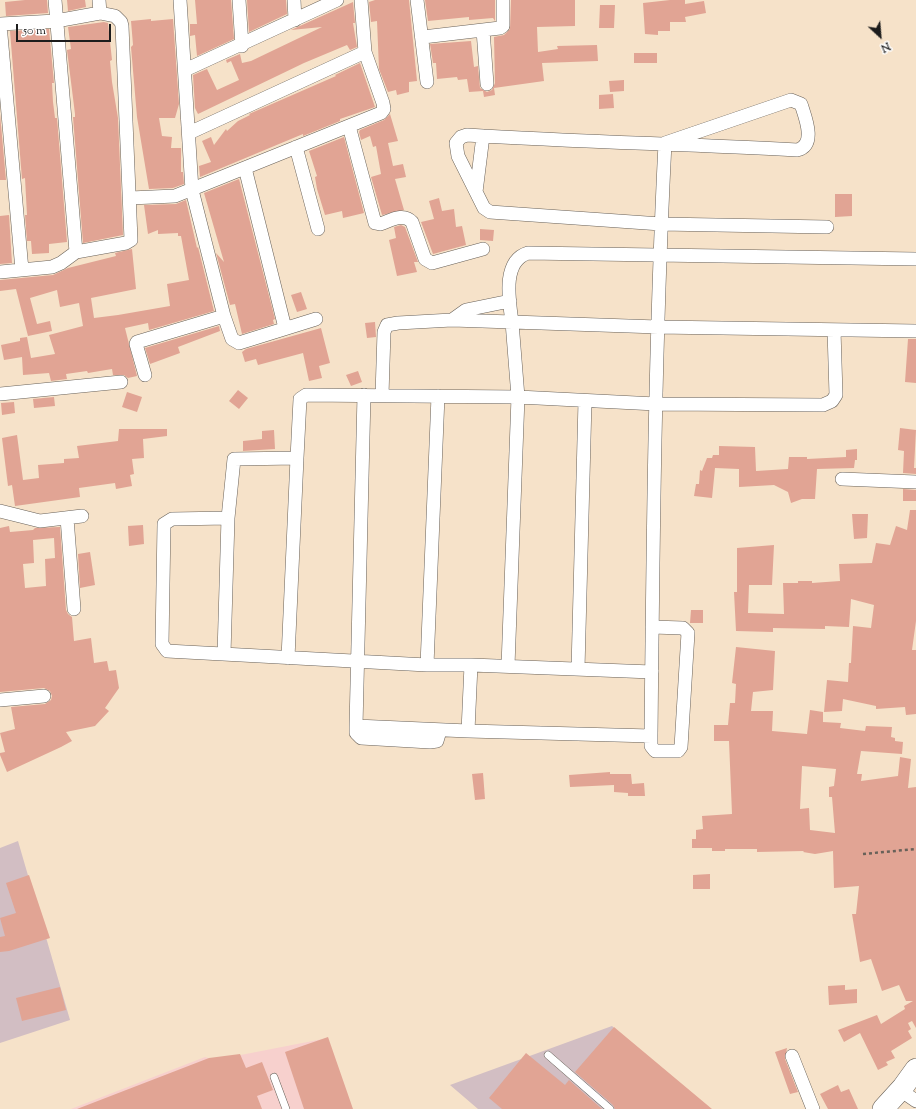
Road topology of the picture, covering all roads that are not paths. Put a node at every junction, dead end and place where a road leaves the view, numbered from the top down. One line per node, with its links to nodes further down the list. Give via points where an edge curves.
1 (55, 0): 12 (street)
2 (99, 0): 10 (street)
3 (180, 0): 17 (street)
4 (239, 0): 15 (street)
5 (294, 0): 11 (street)
6 (337, 0): 11 (street)
7 (361, 0): 16 (street)
8 (417, 0): 14 (street)
9 (503, 0): 13 (street, via 503,26)
10 (100, 13): 12 (street); 28 (street, via 115,16 122,26)
11 (295, 20): 15 (street)
12 (56, 21): 33 (street); 36 (street, via 0,24)
13 (483, 30): 14 (street); 19 (street)
14 (423, 37): 18 (street)
15 (242, 46): 17 (street)
16 (365, 52): 20 (street, via 384,109 381,113); 21 (street)
17 (185, 70): 21 (street)
18 (427, 82)
19 (487, 84)
20 (349, 126): 24 (street); 32 (street, via 375,223 380,224 400,217 409,219 424,259 432,263)
21 (189, 133): 26 (street)
22 (483, 136): 23 (street); 27 (street); 27 (street, via 467,134 456,143 458,156)
23 (665, 143): 23 (street, via 791,100 801,104 808,136 806,144 797,150); 29 (street)
24 (296, 148): 25 (street); 31 (street)
25 (245, 168): 26 (street); 44 (street)
26 (192, 190): 28 (street, via 173,196); 39 (street)
27 (476, 192): 29 (street, via 484,208 490,212)
28 (130, 198): 33 (street, via 132,240)
29 (661, 224): 30 (street); 34 (street)
30 (827, 227)
31 (318, 229)
32 (483, 249)
33 (76, 252): 36 (street, via 52,267)
34 (660, 254): 35 (street); 38 (street, via 520,255 511,270); 43 (street)
35 (916, 258)
36 (22, 270): 37 (street)
37 (0, 272)
38 (510, 301): 41 (street, via 466,310); 42 (street)
39 (224, 316): 44 (street, via 232,339 237,343); 47 (street, via 137,342)
40 (316, 319): 44 (street)
41 (452, 320): 42 (street); 51 (street, via 398,322 388,325 384,332)
42 (512, 322): 43 (street); 53 (street)
43 (658, 327): 45 (street); 55 (street)
44 (285, 328)
45 (834, 330): 46 (street); 55 (street, via 836,395 832,401 823,405)
46 (916, 331)
47 (144, 375)
48 (121, 382): 49 (street)
49 (0, 394)
50 (364, 395): 51 (street); 56 (street, via 306,395 300,399); 67 (street)
51 (382, 395): 52 (street)
52 (438, 396): 53 (street); 68 (street)
53 (518, 397): 54 (street); 70 (street)
54 (585, 401): 55 (street); 71 (street)
55 (656, 404): 64 (street)
56 (296, 458): 62 (street, via 234,459); 66 (street)
57 (842, 479): 58 (street)
58 (916, 482)
59 (0, 511): 61 (street, via 40,521)
60 (82, 516): 61 (street)
61 (67, 518): 63 (street)
62 (228, 518): 65 (street); 65 (street, via 172,520 164,524 163,648 167,651)
63 (74, 609)
64 (652, 627): 72 (street); 76 (street, via 683,628 688,633 681,747 678,751 655,751 651,746)
65 (224, 654): 66 (street)
66 (288, 658): 67 (street)
67 (357, 662): 68 (street); 75 (street, via 356,733 361,738 430,742 437,741 440,731)
68 (427, 665): 69 (street)
69 (471, 665): 70 (street); 75 (street)
70 (508, 666): 71 (street)
71 (578, 669): 72 (street)
72 (652, 672): 76 (street)
73 (44, 696): 74 (street)
74 (0, 700)
75 (468, 732): 76 (street)
76 (651, 736)
77 (548, 1055): 83 (lane)
78 (792, 1056): 84 (street)
79 (916, 1069): 81 (main road)
80 (274, 1077): 82 (lane)
81 (908, 1095): 85 (main road)
82 (286, 1109)
83 (610, 1109)
84 (813, 1109)
85 (883, 1109)

